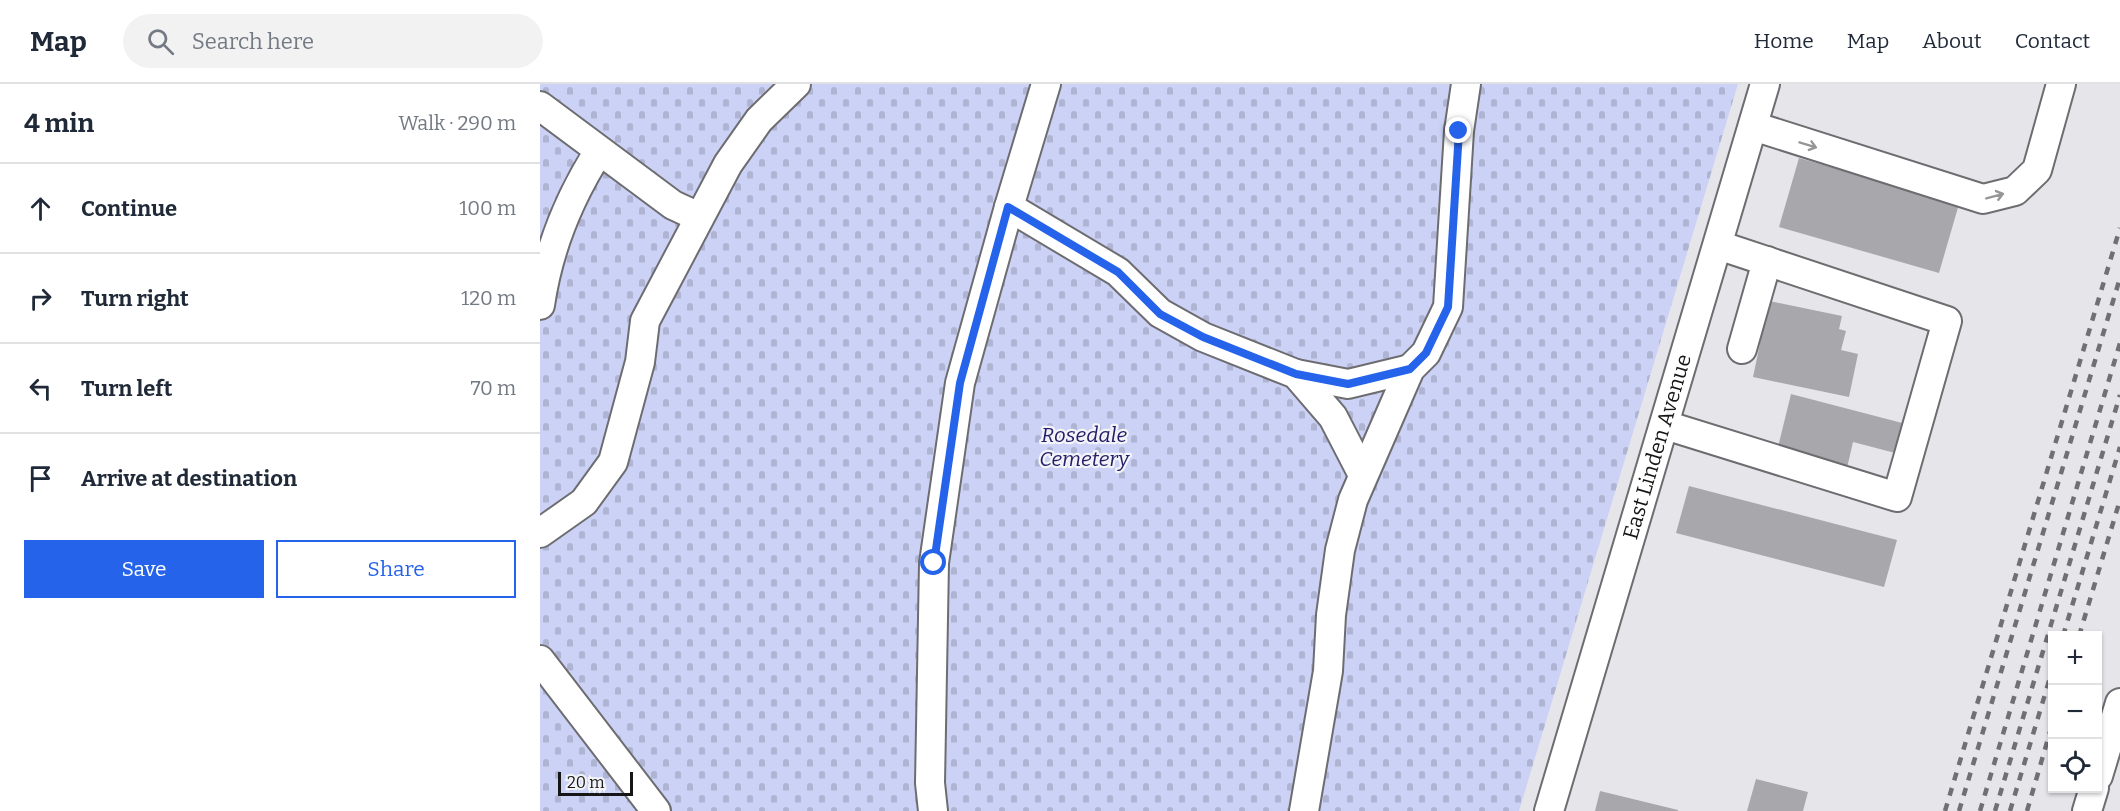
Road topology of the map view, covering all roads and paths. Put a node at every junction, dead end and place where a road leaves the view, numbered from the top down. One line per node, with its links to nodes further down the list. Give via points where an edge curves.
1 (796, 84): 10 (street, via 741,144)
2 (1046, 84): 9 (street)
3 (1466, 84): 15 (street, via 1459,131 1448,307 1426,353)
4 (1765, 84): 7 (street, East Linden Avenue)
5 (2061, 84): 7 (street, one-way to 5, via 1983,199 2015,191 2037,170)
6 (540, 106): 8 (street)
7 (1753, 126): 11 (street, East Linden Avenue)
8 (599, 151): 10 (street, via 673,205); 13 (street, via 582,177 560,227)
9 (1008, 207): 16 (street, via 1118,272 1160,314 1203,337); 25 (street, via 960,383 934,563 930,783)
10 (699, 217): 19 (street, via 645,321 640,362 613,462 584,502)
11 (1718, 245): 12 (street); 17 (street, East Linden Avenue)
12 (1767, 261): 14 (street); 17 (street, via 1947,321 1897,497)
13 (540, 305)
14 (1742, 349)
15 (1410, 369): 16 (street, via 1348,384); 18 (street)
16 (1296, 374): 18 (street, via 1333,417)
17 (1665, 425): 27 (street, East Linden Avenue)
18 (1363, 475): 26 (street, via 1340,550 1328,671)
19 (540, 533)
20 (540, 660): 24 (street)
21 (2119, 709): 22 (street)
22 (2102, 761)
23 (2093, 793): 28 (street)
24 (656, 811)
25 (933, 811)
26 (1304, 811)
27 (1549, 811)
28 (2086, 811)

